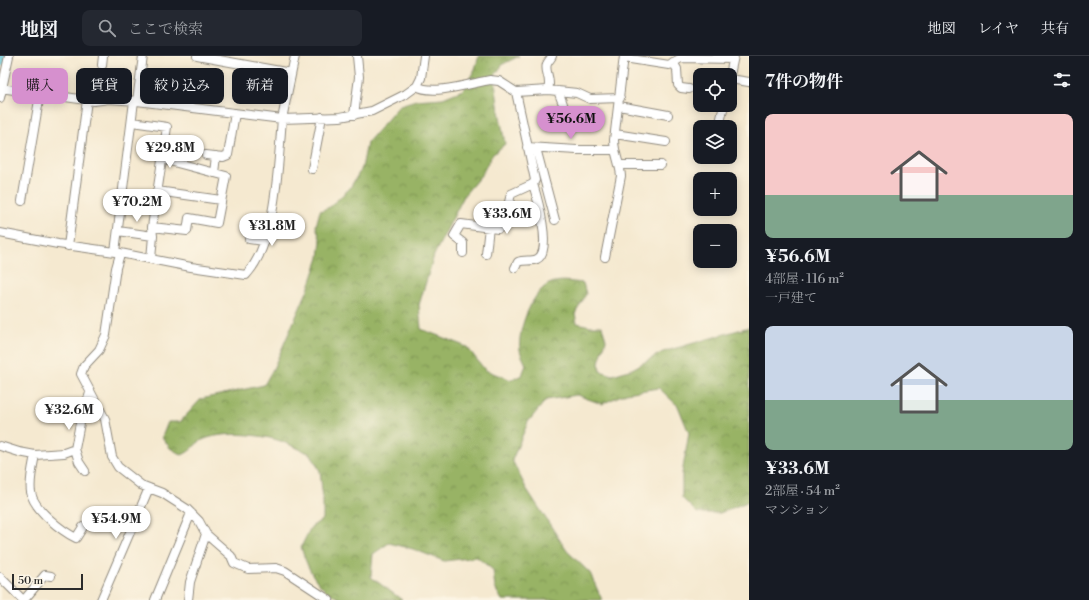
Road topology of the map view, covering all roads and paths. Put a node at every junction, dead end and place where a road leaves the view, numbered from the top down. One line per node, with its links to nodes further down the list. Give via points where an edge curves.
1 (9, 56): 19 (street)
2 (103, 56): 13 (street)
3 (143, 56): 27 (street)
4 (197, 56): 15 (street)
5 (295, 56): 15 (street)
6 (357, 56): 33 (street, via 359,77)
7 (424, 56): 18 (street, via 421,78)
8 (552, 56): 22 (street, via 546,70 550,80)
9 (624, 57): 11 (street); 28 (street)
10 (734, 58): 12 (street); 14 (street)
11 (654, 59): 12 (street, via 669,65)
12 (674, 59): 20 (street, via 678,85)
13 (102, 65)
14 (732, 68)
15 (291, 73): 36 (street)
16 (737, 80): 17 (street)
17 (749, 82)
18 (417, 86): 24 (street, via 433,90 490,80 499,81); 33 (street, via 372,111)
19 (1, 89): 21 (street); 25 (street)
20 (689, 89)
21 (12, 90)
22 (548, 90): 23 (street); 24 (street)
23 (558, 91): 28 (street, via 577,93 590,99); 31 (street, via 563,104)
24 (516, 92): 40 (street)
25 (0, 98)
26 (132, 101): 27 (street)
27 (135, 101): 32 (street); 37 (street)
28 (620, 102): 34 (street); 38 (street)
29 (38, 104): 52 (street)
30 (86, 104): 60 (street)
31 (562, 110)
32 (235, 113): 36 (street); 43 (street, via 228,154 223,157)
33 (354, 115): 35 (street)
34 (668, 115)
35 (322, 117): 36 (street); 47 (street)
36 (282, 119): 59 (street, via 276,194)
37 (132, 122): 44 (street, via 166,127); 55 (street)
38 (616, 134): 39 (street); 41 (street)
39 (666, 142)
40 (532, 147): 41 (street); 49 (street, via 535,180); 53 (street)
41 (614, 150): 45 (street)
42 (206, 155): 43 (street)
43 (216, 156): 48 (street)
44 (162, 159): 48 (street); 50 (street)
45 (620, 165): 46 (street); 64 (street, via 621,176)
46 (660, 165)
47 (312, 169)
48 (214, 173): 51 (street, via 226,176)
49 (533, 184): 54 (street, via 511,194 503,226 498,229); 66 (street, via 543,230 543,250 536,260 518,262)
50 (157, 191): 51 (street); 56 (street)
51 (221, 200): 56 (street, via 217,223 189,218 187,231)
52 (22, 201)
53 (555, 220)
54 (489, 227): 62 (street, via 461,224 454,236 463,243); 63 (street)
55 (118, 231): 56 (street); 61 (street)
56 (153, 232): 65 (street)
57 (0, 233): 60 (street)
58 (249, 238): 59 (street)
59 (264, 241): 65 (street, via 256,261 246,275)
60 (68, 246): 61 (street)
61 (118, 253): 65 (street); 67 (street, via 106,335 99,350 84,366 81,374)
62 (463, 253)
63 (486, 254)
64 (605, 257)
65 (151, 259)
66 (515, 268)
67 (90, 393): 69 (street); 72 (street, via 105,418 112,457 118,467 141,485)
68 (0, 446): 70 (street)
69 (75, 449): 70 (street, via 64,453); 71 (street)
70 (35, 455): 74 (street, via 31,492 34,502 44,514 76,538)
71 (85, 471)
72 (149, 488): 73 (street, via 173,498); 79 (street)
73 (192, 513): 75 (street); 80 (street)
74 (83, 527)
75 (206, 534): 81 (street, via 190,582); 82 (street, via 231,556 234,563 248,569 276,568 285,571)
76 (50, 576): 78 (street, via 45,575)
77 (0, 577): 78 (street)
78 (24, 600)
79 (101, 600)
80 (155, 600)
81 (188, 600)
82 (329, 600)

